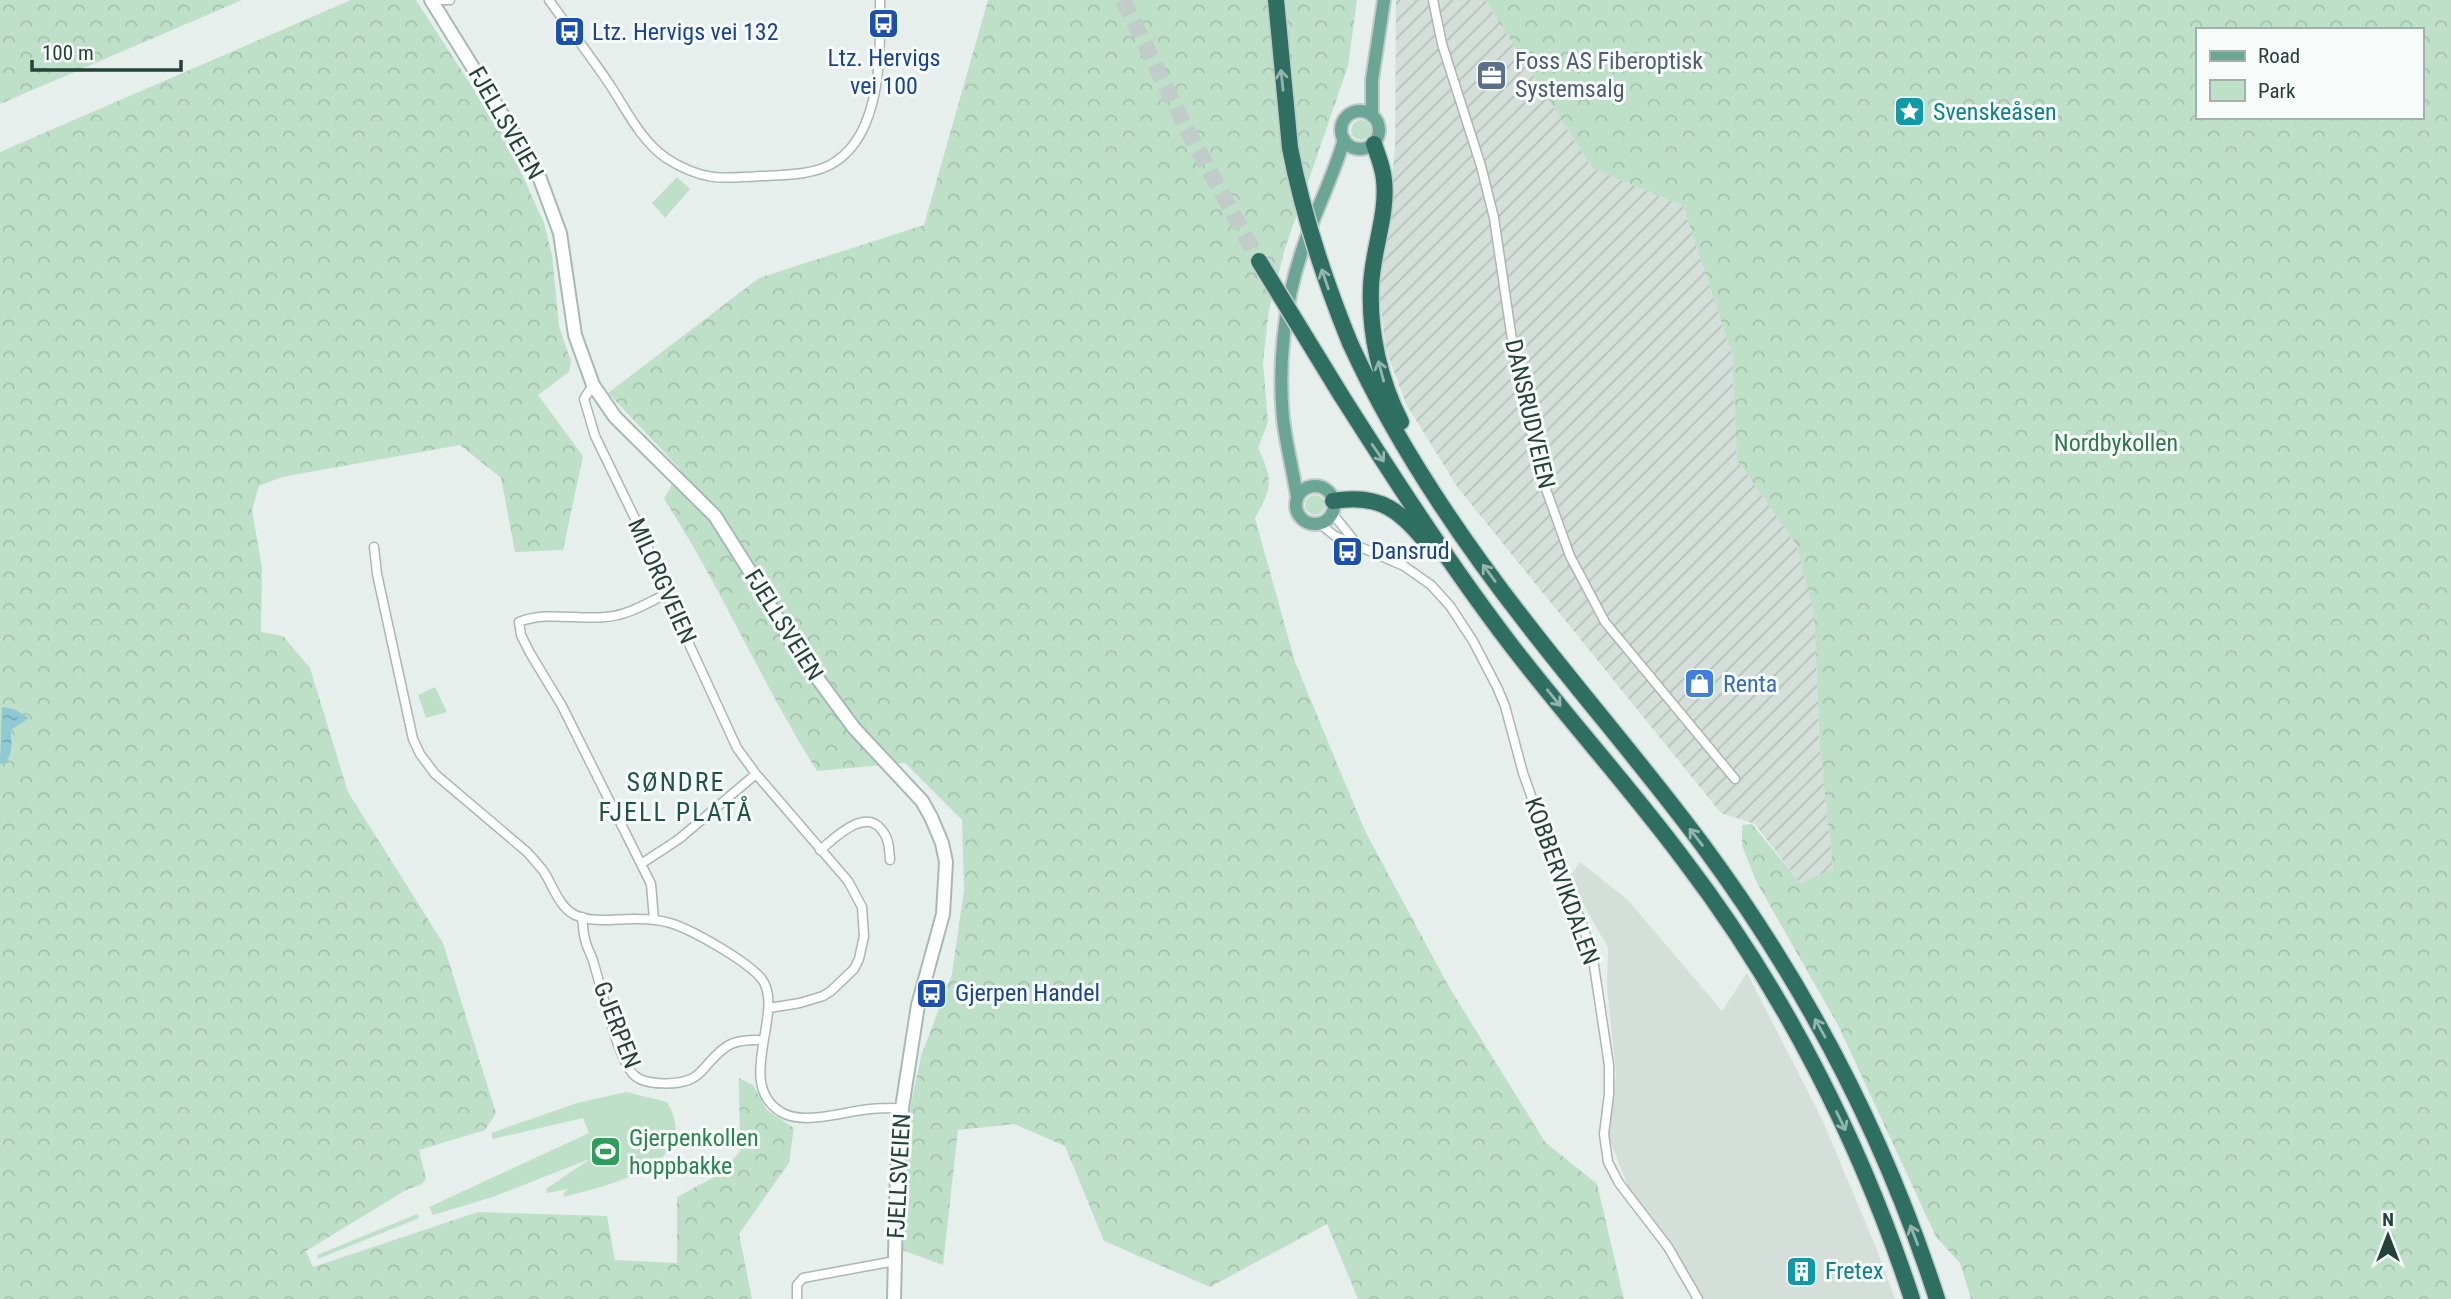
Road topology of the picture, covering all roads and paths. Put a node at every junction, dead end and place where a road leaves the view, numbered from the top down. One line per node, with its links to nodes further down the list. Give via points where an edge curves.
1 (434, 0): 2 (street); 16 (main road, FJELLSVEIEN, via 540,179 560,233 575,335)
2 (450, 0)
3 (549, 0): 4 (street, via 640,132 685,169 716,179 812,170 836,162 853,147 872,105)
4 (880, 0)
5 (1276, 0): 21 (highway, one-way to 5, bridge, via 1392,427 1350,342 1318,259 1290,148)
6 (1384, 0): 8 (main road)
7 (1433, 0): 28 (street, DANSRUDVEIEN, via 1494,218 1530,428 1570,556 1605,622)
8 (1372, 80): 9 (main road); 10 (main road)
9 (1358, 111): 10 (main road); 11 (main road, via 1343,121)
10 (1372, 116): 12 (main road, via 1379,130)
11 (1344, 139): 13 (main road); 14 (main road)
12 (1374, 144): 13 (main road); 21 (highway, one-way to 12, via 1387,392 1374,341 1371,287 1385,184)
13 (1356, 149): 14 (main road)
14 (1332, 179): 17 (main road, via 1300,256 1286,323 1282,404)
15 (1259, 261): 26 (highway, one-way to 26, bridge, via 1430,531)
16 (593, 385): 25 (street, MILORGVEIEN, via 584,399 589,421); 36 (main road, FJELLSVEIEN, via 615,417 715,516 812,672 854,728 922,801 936,828 946,862 943,915 918,1005)
17 (1292, 461): 18 (main road); 19 (main road)
18 (1314, 486): 19 (main road); 20 (main road, via 1326,490)
19 (1297, 497): 22 (main road, via 1300,517)
20 (1333, 507): 22 (main road); 23 (street, KOBBERVIKDALEN); 26 (highway, via 1368,499 1398,514)
21 (1451, 521): 42 (highway, one-way to 21, via 1863,1114 1786,970 1704,847 1527,625)
22 (1320, 524): 23 (street, KOBBERVIKDALEN)
23 (1358, 545): 40 (street, KOBBERVIKDALEN, via 1404,566 1431,585 1473,641 1497,687 1535,807 1593,959 1609,1065 1604,1134 1608,1162)
24 (374, 547): 32 (street, via 409,727 420,754 435,774 527,852 564,905)
25 (666, 594): 27 (street, MILORGVEIEN, via 737,748); 31 (street, via 606,617 519,622 530,653 562,706)
26 (1511, 645): 41 (highway, one-way to 41, via 1685,861 1768,985 1846,1133)
27 (756, 774): 29 (street, MILORGVEIEN); 31 (street, via 679,839)
28 (1735, 779)
29 (820, 849): 30 (street, via 869,820 887,836); 34 (street, MILORGVEIEN, via 848,881 862,907 865,928 859,959 831,991)
30 (890, 860)
31 (641, 864): 33 (street, via 651,884)
32 (582, 917): 33 (street); 35 (street, GJERPEN, via 602,996 625,1059 637,1078 684,1081 701,1072 727,1045)
33 (654, 920): 34 (street, via 680,927 751,969 768,990)
34 (769, 1009): 35 (street)
35 (763, 1040): 36 (street, via 761,1070 767,1098 787,1115 808,1118)
36 (902, 1108): 37 (main road, FJELLSVEIEN)
37 (895, 1261): 38 (street, via 803,1278 797,1285); 39 (main road, FJELLSVEIEN)
38 (797, 1299)
39 (894, 1299)
40 (1698, 1299)
41 (1912, 1299)
42 (1937, 1299)

